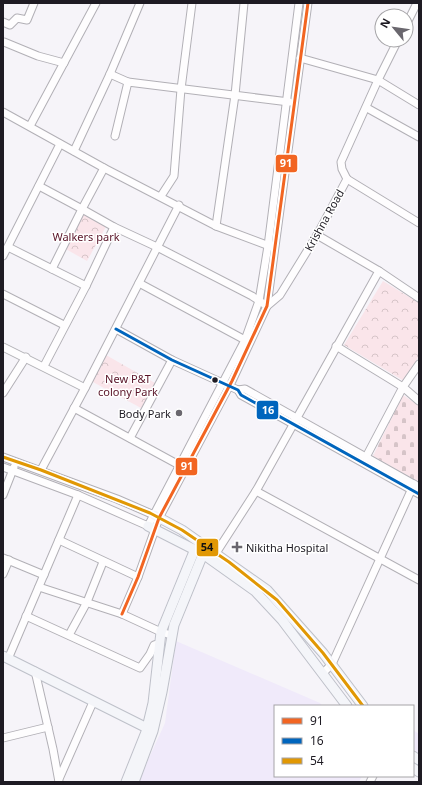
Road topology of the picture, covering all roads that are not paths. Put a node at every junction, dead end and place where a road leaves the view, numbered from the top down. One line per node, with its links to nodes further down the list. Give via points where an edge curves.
1 (34, 3): 8 (street, via 27,20 17,18 10,25)
2 (96, 3): 12 (street)
3 (140, 3): 13 (street)
4 (192, 3): 16 (street)
5 (244, 3): 17 (street)
6 (299, 3): 18 (street)
7 (308, 3): 11 (street)
8 (3, 22)
9 (3, 41): 12 (street, via 38,56)
10 (394, 48): 14 (street, Krishna Road)
11 (300, 58): 14 (street); 19 (street)
12 (64, 63): 23 (street)
13 (110, 74): 15 (street); 27 (street)
14 (378, 80): 20 (street); 21 (street, Krishna Road)
15 (128, 82): 16 (street); 24 (street)
16 (181, 89): 17 (street); 31 (street, via 174,176)
17 (235, 95): 18 (street); 35 (street)
18 (286, 101): 19 (street); 40 (street)
19 (294, 102): 40 (street)
20 (419, 105)
21 (367, 108): 25 (street); 29 (street, Krishna Road, via 341,162)
22 (3, 112): 23 (street)
23 (30, 126): 26 (street)
24 (116, 136)
25 (419, 136)
26 (60, 144): 27 (street); 30 (street)
27 (74, 151): 28 (street)
28 (104, 168): 31 (street); 33 (street)
29 (347, 179): 34 (street); 37 (street, Krishna Road)
30 (39, 186): 33 (street); 38 (street)
31 (161, 196): 32 (street)
32 (179, 205): 35 (street); 39 (street)
33 (82, 209): 36 (street); 42 (street)
34 (419, 223)
35 (216, 226): 40 (street)
36 (114, 227): 39 (street); 45 (street)
37 (317, 235): 43 (street); 49 (street, Krishna Road, via 280,295)
38 (8, 247): 41 (street); 42 (street)
39 (157, 247): 44 (street); 48 (street)
40 (271, 247): 48 (street); 49 (street)
41 (3, 256)
42 (52, 269): 45 (street)
43 (379, 271): 47 (street); 54 (street)
44 (139, 283): 51 (street); 52 (street)
45 (86, 286): 50 (street)
46 (3, 294): 50 (street)
47 (419, 298)
48 (259, 301): 49 (street); 52 (street)
49 (267, 306): 60 (street)
50 (64, 325): 58 (street)
51 (116, 329): 56 (street); 62 (street)
52 (245, 340): 59 (street)
53 (3, 346): 55 (street)
54 (336, 346): 61 (street); 67 (street)
55 (26, 357): 58 (street); 64 (street)
56 (172, 360): 59 (street); 69 (street)
57 (419, 364): 61 (street)
58 (44, 366): 62 (street)
59 (222, 382): 60 (street); 73 (street)
60 (229, 386): 63 (street); 82 (street)
61 (403, 387): 65 (street); 71 (street)
62 (85, 388): 66 (street)
63 (238, 390): 67 (street, via 245,389); 68 (street, via 241,395)
64 (3, 392)
65 (419, 401)
66 (74, 408): 69 (street); 76 (street)
67 (298, 418): 68 (street); 71 (street)
68 (294, 424): 77 (street); 78 (street)
69 (130, 438): 73 (street)
70 (3, 457): 72 (street)
71 (366, 457): 77 (street)
72 (17, 461): 75 (street); 76 (street)
73 (179, 465): 82 (street)
74 (3, 467): 75 (street)
75 (13, 470): 80 (street); 81 (street)
76 (41, 470): 82 (street)
77 (415, 487): 79 (street); 87 (street)
78 (256, 490): 86 (street); 87 (street)
79 (419, 494)
80 (3, 495)
81 (78, 495): 83 (street); 84 (street)
82 (156, 517): 83 (street); 86 (main road, via 182,530)
83 (152, 527): 85 (main road); 92 (street)
84 (59, 540): 89 (street); 91 (street)
85 (199, 552): 98 (main road); 100 (main road); 105 (main road, via 255,591 282,620)
86 (216, 553): 103 (main road, via 277,600)
87 (380, 558): 93 (street); 103 (street)
88 (6, 559): 90 (street); 91 (street)
89 (103, 562): 92 (street); 95 (street)
90 (3, 574)
91 (44, 575): 94 (street)
92 (138, 577): 96 (street)
93 (419, 580)
94 (39, 587): 95 (street); 97 (street)
95 (87, 602): 96 (street); 99 (street)
96 (122, 614): 98 (street)
97 (26, 616): 99 (street); 102 (street)
98 (161, 632): 100 (street); 101 (main road)
99 (69, 635): 101 (street, via 140,668 154,645)
100 (171, 635): 110 (main road, via 162,692)
101 (160, 643): 110 (main road)
102 (6, 658): 104 (main road)
103 (332, 664): 105 (street); 108 (main road)
104 (35, 671): 106 (main road); 109 (street)
105 (323, 673): 107 (main road)
106 (94, 702): 110 (main road); 112 (street)
107 (346, 705)
108 (362, 705)
109 (48, 727): 111 (street); 112 (street)
110 (150, 730): 113 (main road); 114 (main road)
111 (3, 738)
112 (59, 781)
113 (126, 782)
114 (134, 782)

